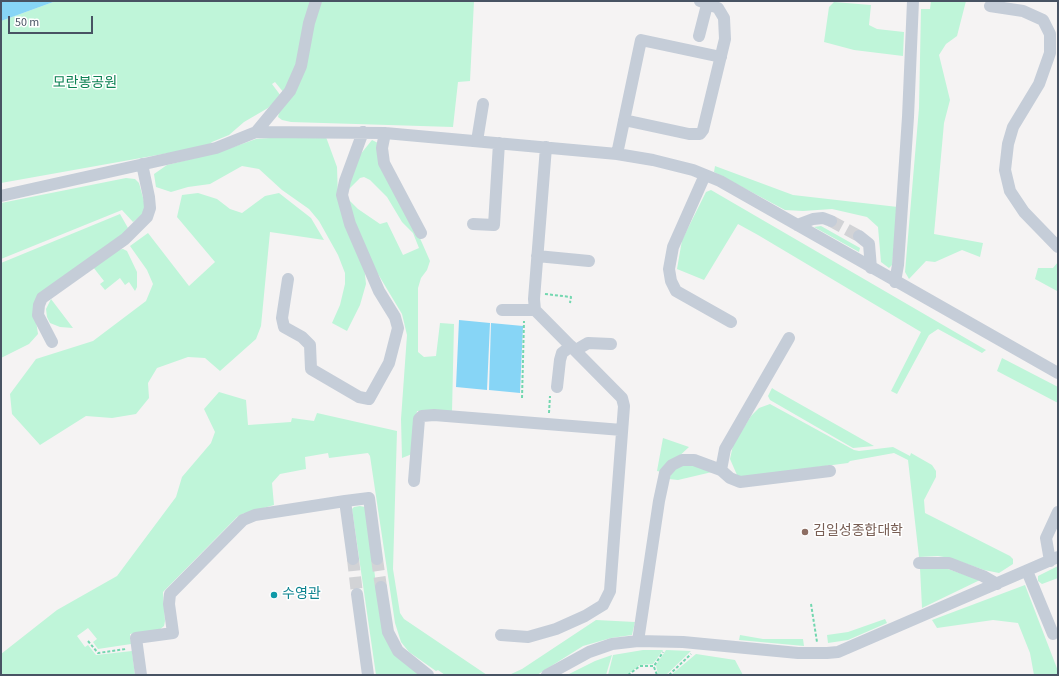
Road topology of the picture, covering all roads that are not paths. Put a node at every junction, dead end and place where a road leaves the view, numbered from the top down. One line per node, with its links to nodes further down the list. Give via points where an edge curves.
1 (316, 1): 9 (street, via 301,66 290,91)
2 (913, 1): 29 (street, via 908,125)
3 (705, 2): 5 (street); 6 (street, via 718,8 724,18 725,39)
4 (990, 6): 24 (street, via 1023,11 1043,20 1050,34 1050,53 1039,84 1013,126 1005,170 1010,192 1024,212)
5 (699, 36)
6 (721, 57): 8 (street, via 700,134); 8 (street, via 640,40)
7 (483, 104): 12 (street)
8 (624, 120): 15 (street)
9 (256, 132): 10 (street); 16 (street, via 216,148)
10 (363, 132): 11 (street); 28 (street, via 342,195 353,230 398,328 389,363 369,399 359,397 311,369 310,345 284,327 282,318)
11 (385, 133): 12 (street); 22 (street, via 382,148 384,163)
12 (477, 141): 13 (street)
13 (499, 143): 14 (street); 20 (street, via 494,225)
14 (546, 147): 15 (street); 25 (street)
15 (618, 154): 17 (street, via 653,160)
16 (142, 164): 18 (street); 34 (street, via 149,197 150,208 147,217 125,239 42,298 38,314)
17 (705, 175): 21 (street); 32 (street, via 673,247 669,268 671,282 676,291)
18 (1, 196)
19 (832, 221): 21 (street, via 823,218 813,219)
20 (473, 224)
21 (797, 225): 27 (street)
22 (421, 233)
23 (859, 236): 27 (street, via 869,244)
24 (1058, 247)
25 (537, 256): 26 (street); 31 (street)
26 (589, 261)
27 (871, 268): 29 (street)
28 (288, 279)
29 (895, 282): 37 (street)
30 (502, 310): 31 (street)
31 (530, 310): 36 (street)
32 (731, 322)
33 (789, 338): 40 (street, via 725,449)
34 (52, 342)
35 (611, 344): 36 (street, via 588,343)
36 (573, 348): 38 (street, via 562,353); 39 (street, via 622,398)
37 (1058, 373)
38 (557, 387)
39 (622, 430): 42 (street, via 422,416 419,419); 54 (street, via 608,598 604,605 556,629 528,637)
40 (721, 470): 41 (street, via 740,482); 55 (street, via 694,460 682,460 672,465 665,474)
41 (830, 471)
42 (414, 481)
43 (345, 500): 45 (street); 46 (street, via 369,498); 56 (street, via 255,515 243,520 170,594 173,633 136,638)
44 (1058, 512): 47 (street, via 1046,538)
45 (353, 559)
46 (377, 559)
47 (1054, 559): 49 (street)
48 (920, 563): 50 (street, via 949,563)
49 (1027, 571): 50 (street); 53 (street)
50 (997, 584): 55 (street, via 838,652 798,653)
51 (381, 587): 58 (street, via 388,632 398,652)
52 (357, 594): 57 (street)
53 (1053, 634)
54 (502, 635)
55 (638, 640): 59 (street, via 612,644 589,652)
56 (140, 675)
57 (368, 675)
58 (428, 675)
59 (547, 675)

